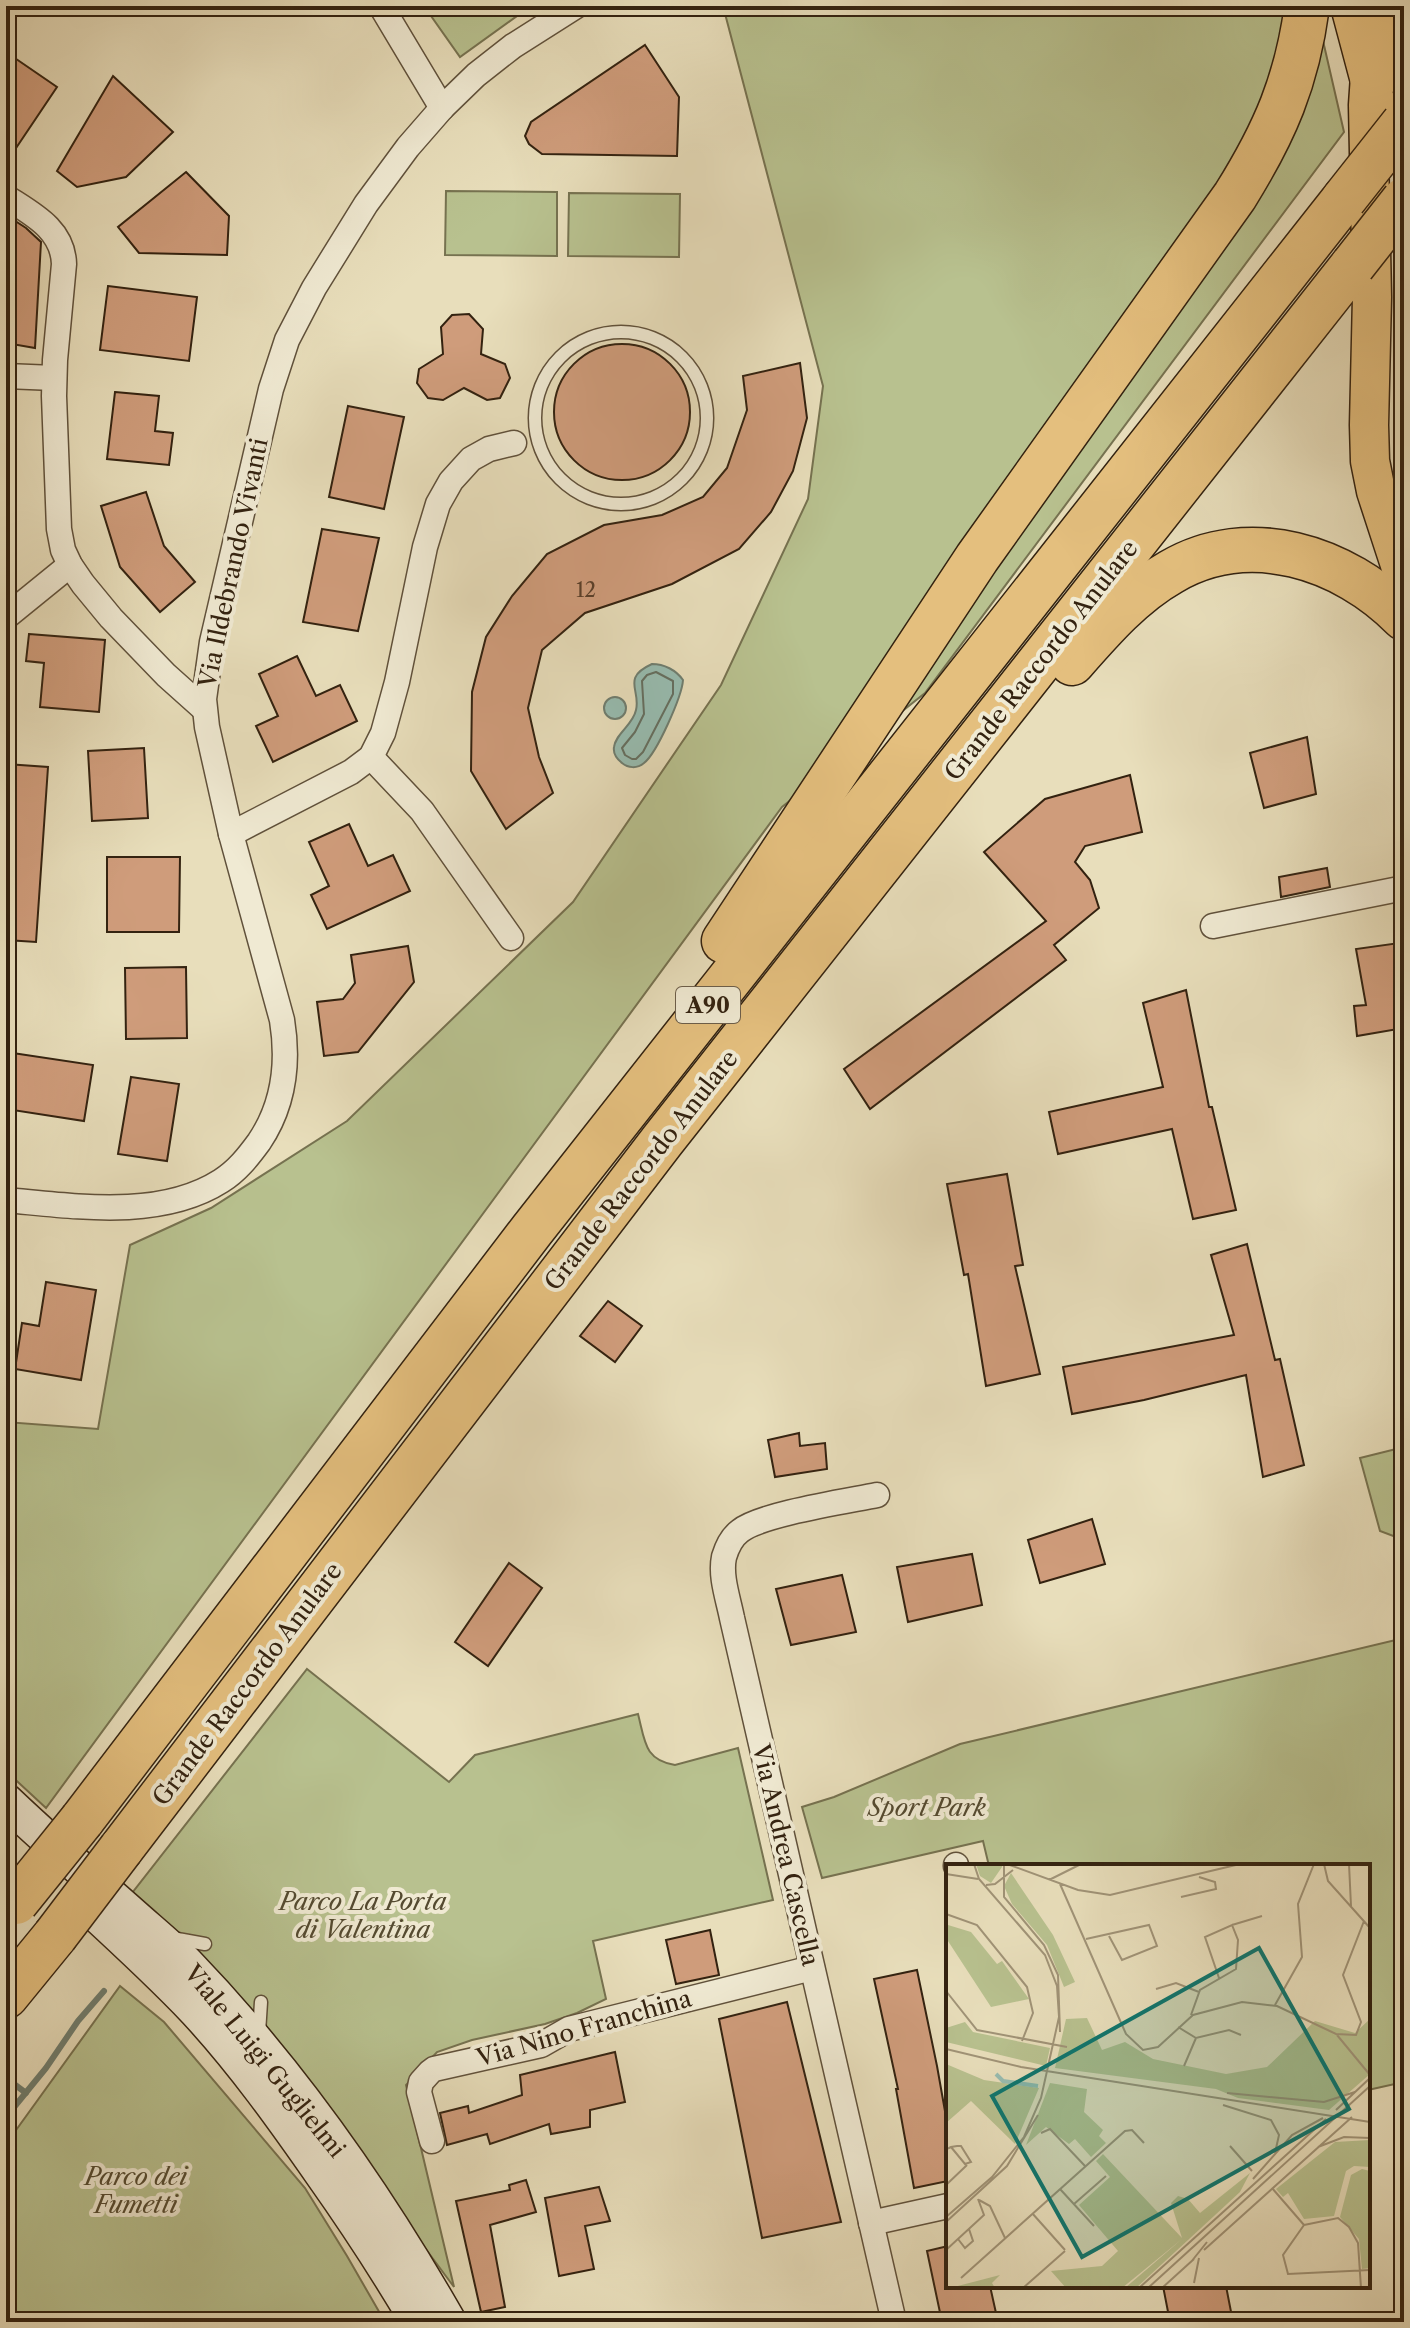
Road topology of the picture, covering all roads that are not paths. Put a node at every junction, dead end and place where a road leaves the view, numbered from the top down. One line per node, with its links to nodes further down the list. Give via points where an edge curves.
1 (381, 6): 7 (street)
2 (576, 6): 7 (street, Via Ildebrando Vivanti, via 499,56)
3 (1307, 6): 28 (highway, via 1283,107 1235,196 977,558 743,914 619,1091)
4 (1350, 6): 6 (main road)
5 (1388, 6): 6 (highway)
6 (1387, 74): 11 (main road); 17 (main road, via 1368,105 1369,451)
7 (442, 108): 20 (street, Via Ildebrando Vivanti, via 366,204 287,340 266,406 212,642)
8 (1404, 123): 28 (highway, Grande Raccordo Anulare / A90, bridge)
9 (6, 197): 13 (street, via 42,222 63,250)
10 (1404, 200): 22 (highway, Grande Raccordo Anulare / A90, bridge)
11 (1404, 233)
12 (6, 376): 13 (street)
13 (54, 378): 16 (street, via 59,529)
14 (539, 440): 14 (lane, via 534,413 548,369 583,339 627,330 642,335 670,345 700,379 709,424 700,453 695,467 660,497 615,506 573,492 543,458); 15 (lane)
15 (514, 443): 21 (street, via 471,459 438,504 397,682)
16 (70, 565): 18 (street); 20 (street, via 111,618)
17 (1404, 577)
18 (6, 617)
19 (1404, 618): 22 (highway, via 1367,586 1306,556 1261,549 1198,558 1158,579 1129,603 1001,742)
20 (204, 709): 23 (street, Via Ildebrando Vivanti)
21 (371, 757): 23 (street); 26 (street, via 422,811)
22 (913, 823): 36 (highway, Grande Raccordo Anulare / A90, bridge)
23 (231, 834): 27 (street, Via Ildebrando Vivanti, via 286,1043 280,1097 262,1137 221,1181 177,1199 113,1206)
24 (1404, 888): 25 (street)
25 (1213, 926)
26 (511, 938)
27 (6, 1200)
28 (532, 1230): 32 (highway, Grande Raccordo Anulare / A90, bridge)
29 (877, 1495): 35 (street, Via Andrea Cascella, via 746,1527 733,1538 723,1565)
30 (6, 1801): 33 (street, Viale Luigi Guglielmi)
31 (6, 1833): 42 (street, Viale Luigi Guglielmi, via 153,1968 246,2069 339,2196)
32 (11, 1909)
33 (154, 1935): 34 (lane); 38 (street, Viale Luigi Guglielmi)
34 (205, 1944)
35 (812, 1968): 39 (street, Via Nino Franchina, via 569,2029 541,2045 434,2069 419,2092); 41 (street, Via Andrea Cascella)
36 (6, 1996)
37 (261, 2002): 38 (lane)
38 (258, 2045): 43 (street, Viale Luigi Guglielmi, via 346,2159)
39 (432, 2141)
40 (946, 2206): 41 (street)
41 (871, 2223): 44 (street, Via Andrea Cascella)
42 (418, 2322)
43 (449, 2322)
44 (894, 2322)

